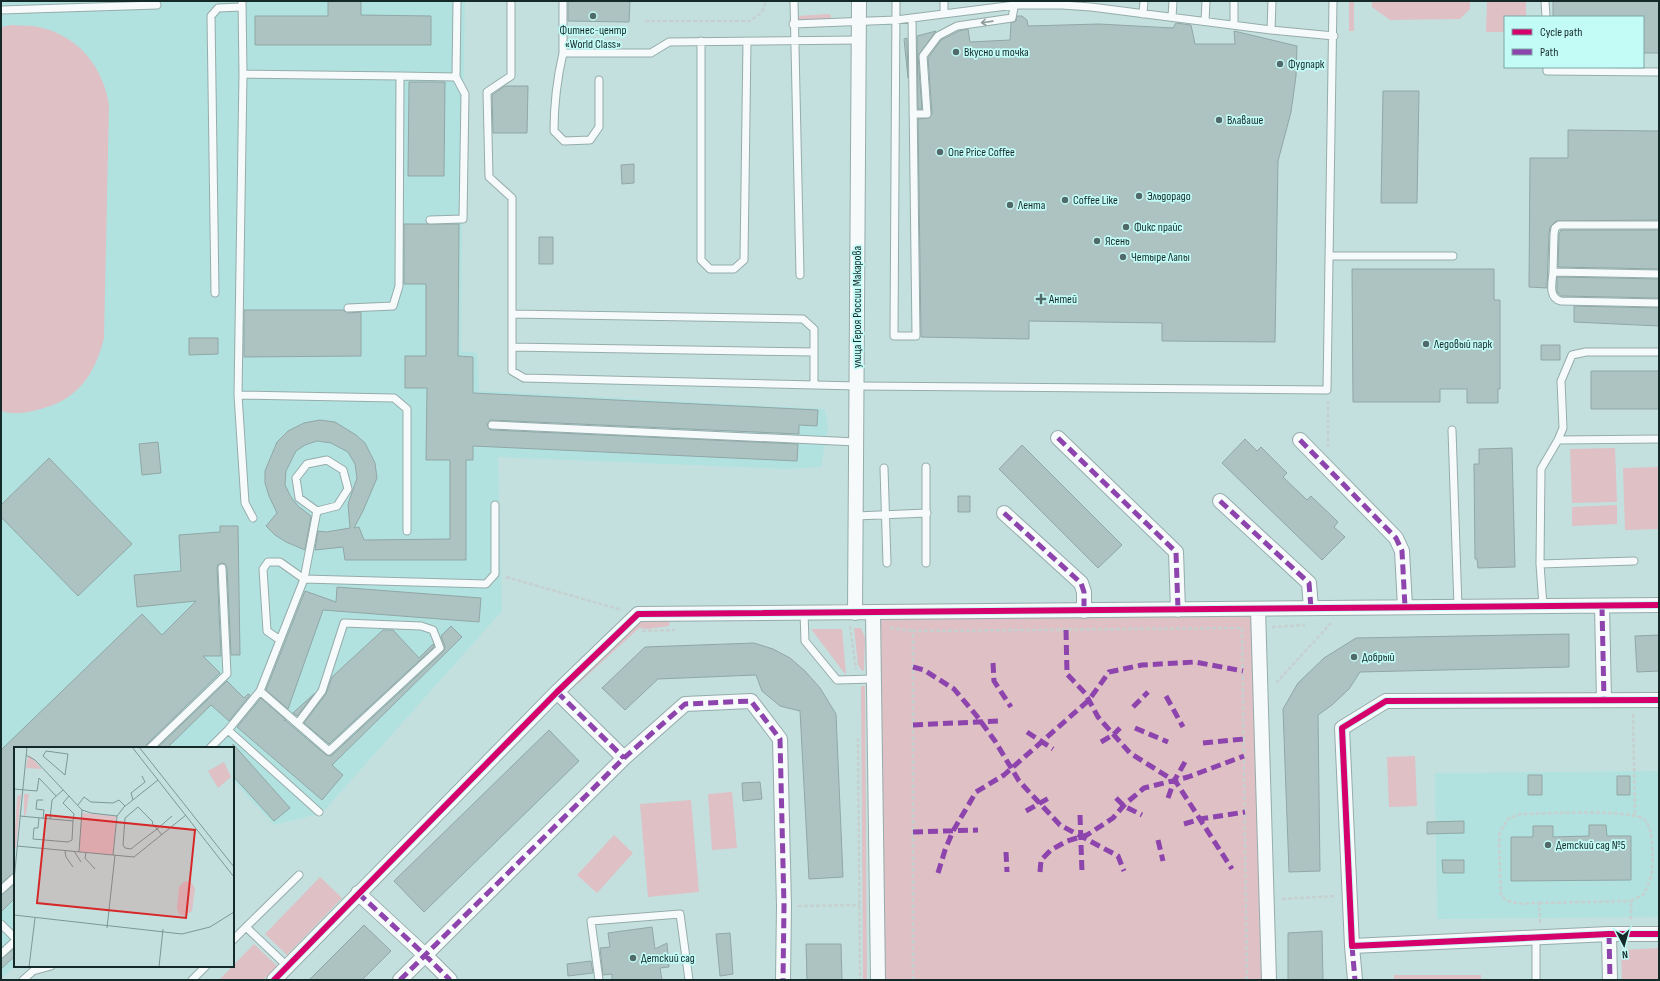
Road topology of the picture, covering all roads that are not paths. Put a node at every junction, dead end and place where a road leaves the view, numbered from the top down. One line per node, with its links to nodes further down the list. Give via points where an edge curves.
1 (457, 1): 43 (lane)
2 (511, 1): 56 (lane, via 511,76 487,92 489,177 512,198)
3 (563, 1): 38 (lane)
4 (794, 1): 30 (lane)
5 (859, 1): 29 (street, улица Героя России Макарова)
6 (896, 1): 27 (lane)
7 (944, 1): 22 (lane)
8 (1144, 1): 23 (lane)
9 (1173, 1): 25 (lane)
10 (1206, 1): 28 (lane)
11 (1234, 1): 31 (lane)
12 (1272, 1): 32 (lane)
13 (1333, 1): 33 (lane)
14 (1545, 1): 24 (lane)
15 (1015, 3): 16 (lane); 20 (lane); 45 (lane, one-way to 45, via 1012,18 957,26 938,36 923,56 927,114)
16 (1062, 3): 18 (lane)
17 (242, 4): 41 (lane); 53 (lane, via 218,8 211,16)
18 (1091, 4): 23 (lane)
19 (157, 5): 21 (lane)
20 (981, 5): 22 (lane)
21 (1, 10)
22 (944, 13): 26 (lane)
23 (1143, 14): 25 (lane)
24 (1546, 16)
25 (1172, 17): 28 (lane)
26 (912, 19): 27 (lane); 45 (lane)
27 (896, 20): 29 (lane); 45 (lane, via 894,336 916,336)
28 (1205, 22): 31 (lane)
29 (859, 23): 30 (lane); 34 (street, улица Героя России Макарова)
30 (793, 24): 36 (lane)
31 (1234, 25): 32 (lane)
32 (1271, 30): 33 (lane)
33 (1334, 36): 48 (lane)
34 (859, 40): 36 (lane); 61 (street, улица Героя России Макарова)
35 (700, 41): 37 (lane); 37 (lane, via 700,260 710,269 734,269 744,260); 38 (lane, via 669,42 651,53)
36 (794, 41): 37 (lane); 52 (lane)
37 (747, 42)
38 (563, 53): 44 (lane, via 554,109 554,131 564,141 590,140 599,127)
39 (1547, 68): 40 (lane, via 1547,71)
40 (1659, 72)
41 (243, 74): 42 (lane); 62 (lane)
42 (400, 76): 43 (lane); 55 (lane, via 400,286 393,306)
43 (456, 77): 46 (lane, via 465,94 463,219)
44 (599, 80)
45 (913, 114)
46 (430, 220)
47 (1659, 225): 50 (lane, via 1560,225 1555,228 1554,234)
48 (1330, 256): 49 (lane); 61 (lane, via 1327,390)
49 (1454, 256)
50 (1553, 272): 51 (lane); 54 (lane, via 1555,300)
51 (1659, 274)
52 (800, 275)
53 (215, 293)
54 (1659, 303)
55 (348, 308)
56 (512, 314): 57 (lane); 58 (lane, via 803,319 814,328)
57 (512, 347): 58 (lane); 60 (lane, via 512,371 524,378)
58 (814, 352): 60 (lane)
59 (1659, 352): 68 (lane, via 1586,352 1572,355 1561,381 1563,428)
60 (814, 385): 61 (lane)
61 (857, 386): 69 (street, улица Героя России Макарова)
62 (238, 395): 79 (lane, via 245,503); 80 (lane, via 394,398 407,409)
63 (492, 425): 69 (lane)
64 (1452, 430): 91 (lane)
65 (1058, 438): 95 (street, via 1176,552)
66 (1659, 439): 68 (lane)
67 (1300, 440): 90 (street, via 1396,538 1402,552)
68 (1558, 440): 84 (lane, via 1541,469)
69 (856, 442): 77 (street, улица Героя России Макарова)
70 (926, 467): 75 (lane)
71 (884, 468): 78 (lane)
72 (1220, 501): 92 (street, via 1309,583)
73 (495, 505): 86 (lane, via 495,574 486,584)
74 (317, 511): 74 (lane, via 336,506 348,489 343,470 327,460 306,464 296,478 298,498); 86 (lane)
75 (927, 513): 78 (lane); 82 (lane)
76 (1004, 513): 94 (street, via 1081,583)
77 (856, 516): 78 (lane); 97 (street, улица Героя России Макарова)
78 (886, 516): 83 (lane)
79 (253, 518)
80 (407, 531)
81 (1634, 561): 84 (lane)
82 (926, 563)
83 (887, 564)
84 (1540, 564): 88 (lane)
85 (222, 568): 107 (lane, via 227,674)
86 (304, 579): 99 (lane); 99 (lane, via 280,562 268,562 263,569 268,630)
87 (1659, 605): 89 (street)
88 (1542, 606): 89 (street); 91 (street)
89 (1602, 606): 103 (street)
90 (1405, 607): 91 (street); 92 (street)
91 (1458, 607)
92 (1311, 608): 93 (street)
93 (1258, 609): 95 (street); 138 (street)
94 (1084, 610): 95 (street); 98 (street)
95 (1178, 610)
96 (804, 613): 97 (street); 100 (lane, via 805,641 838,680); 102 (street, via 638,614)
97 (855, 613): 98 (street)
98 (873, 619): 100 (street)
99 (280, 640): 101 (lane)
100 (874, 678): 137 (street)
101 (260, 691): 105 (lane); 106 (lane)
102 (557, 692): 109 (street); 114 (street)
103 (1604, 700): 104 (street); 123 (street, via 1386,701 1342,728)
104 (1659, 700)
105 (298, 723): 105 (lane, via 329,750 440,648 433,630 421,626 344,622 322,691)
106 (228, 730): 108 (lane); 110 (lane)
107 (151, 747)
108 (211, 747)
109 (624, 758): 125 (street); 136 (street, via 685,704 751,701 780,739)
110 (319, 812)
111 (299, 875): 116 (lane)
112 (14, 878): 113 (lane)
113 (1, 890)
114 (358, 894): 125 (street); 126 (street)
115 (1, 924): 119 (lane)
116 (246, 926): 121 (lane); 126 (lane)
117 (1609, 934): 118 (street); 120 (street); 141 (street)
118 (1659, 934)
119 (14, 937)
120 (1538, 938): 123 (street); 140 (lane)
121 (234, 939)
122 (14, 942): 124 (lane)
123 (1352, 946): 139 (street)
124 (1, 954)
125 (425, 955): 132 (street); 133 (street)
126 (287, 966): 131 (street)
127 (47, 967): 129 (lane, via 33,971)
128 (205, 967): 130 (lane)
129 (23, 980)
130 (192, 980)
131 (274, 980)
132 (400, 980)
133 (450, 980)
134 (599, 980): 135 (lane, via 591,921 680,914)
135 (689, 980)
136 (783, 980)
137 (878, 980)
138 (1269, 980)
139 (1355, 980)
140 (1536, 980)
141 (1610, 980)

